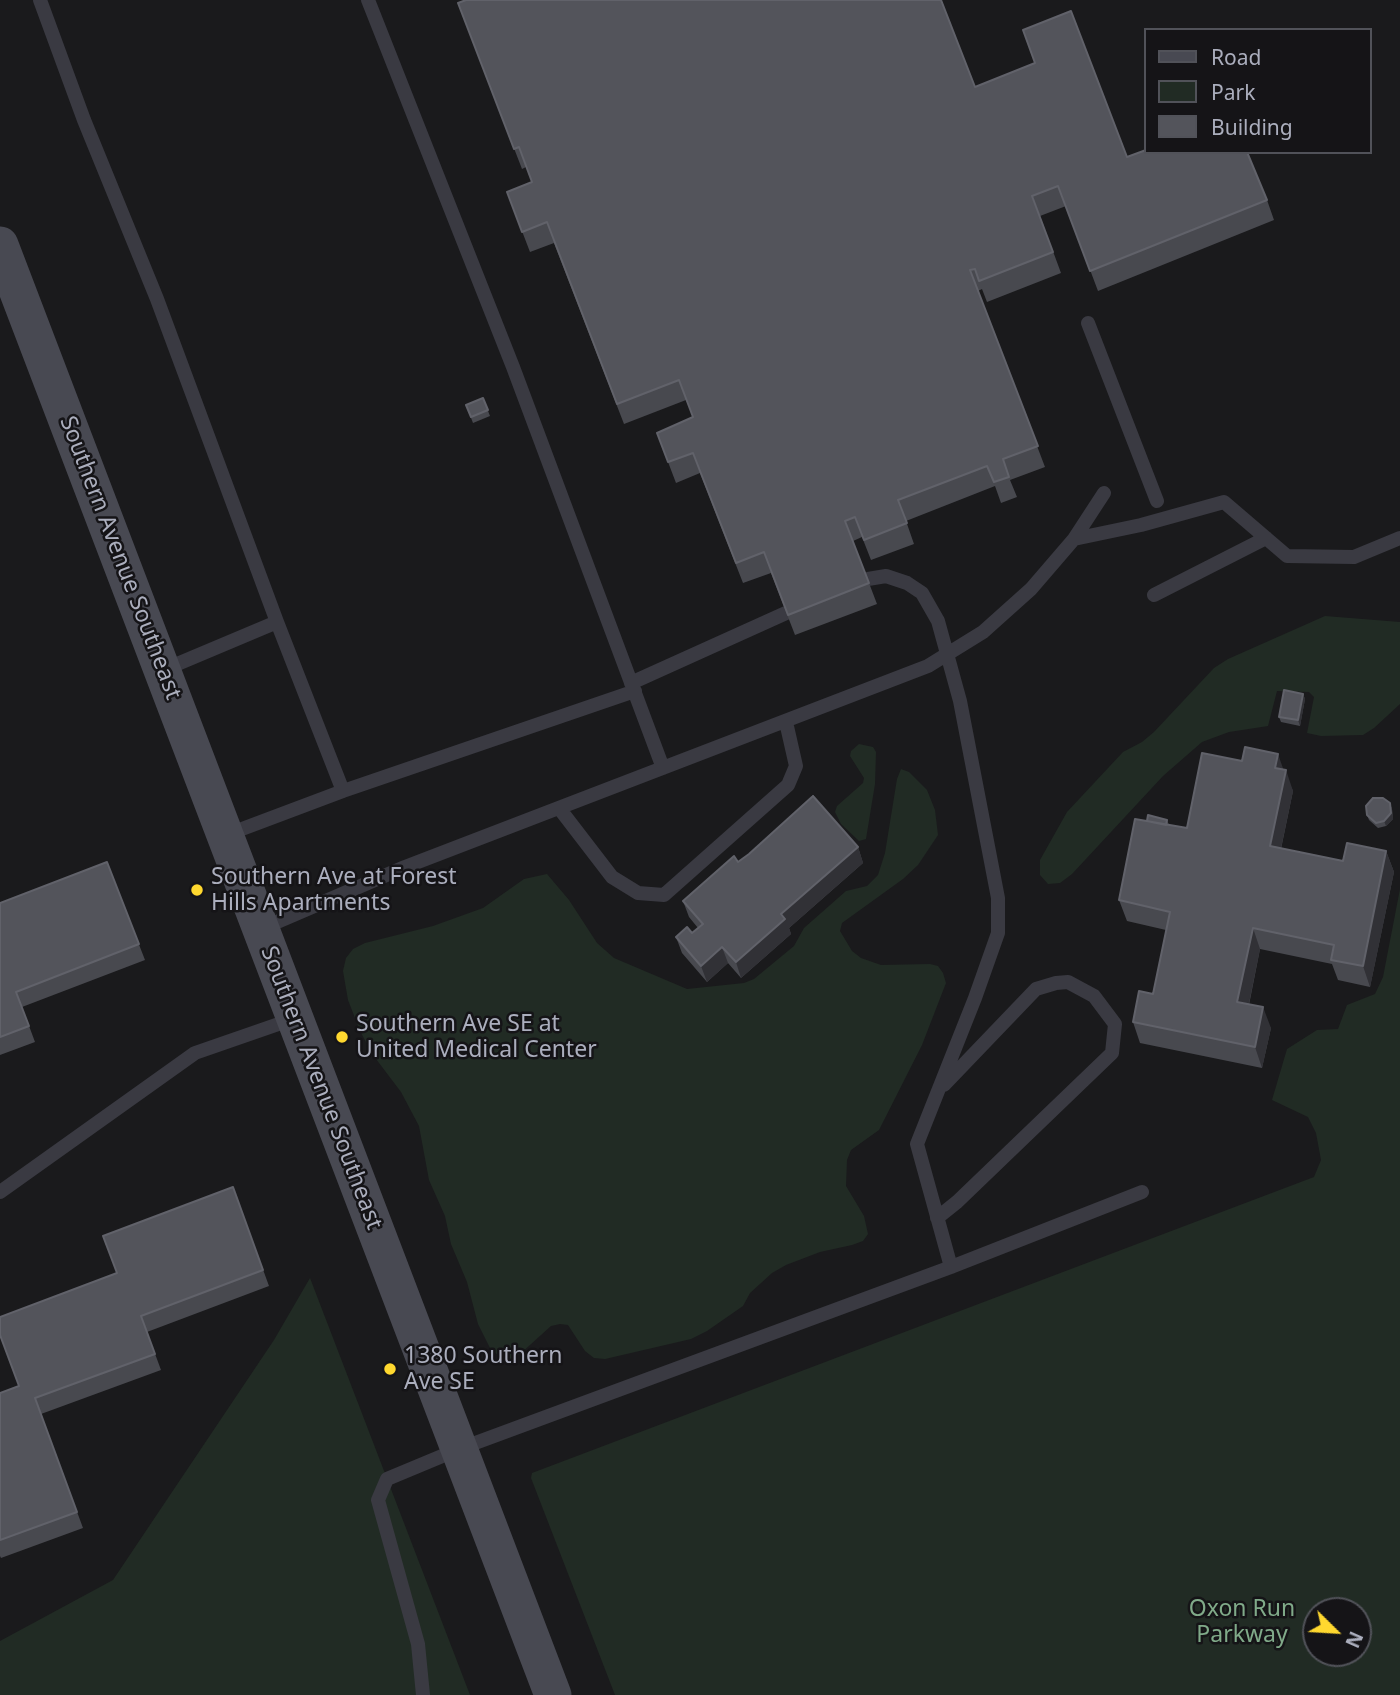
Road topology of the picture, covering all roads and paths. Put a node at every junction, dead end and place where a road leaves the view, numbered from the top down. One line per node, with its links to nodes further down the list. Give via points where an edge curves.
1 (40, 0): 13 (lane)
2 (368, 0): 16 (lane)
3 (0, 245): 15 (main road, Southern Avenue Southeast)
4 (1087, 323): 6 (lane)
5 (1104, 493): 9 (lane)
6 (1157, 501)
7 (1266, 538): 8 (lane, via 1287,556 1354,557); 9 (lane, via 1224,502); 11 (lane)
8 (1400, 538)
9 (1074, 539): 14 (lane, via 1031,589 983,632)
10 (867, 579): 14 (lane, via 886,576 922,593 939,621)
11 (1154, 595)
12 (786, 613): 16 (lane)
13 (277, 622): 15 (lane); 19 (lane)
14 (947, 654): 17 (lane, via 928,666); 24 (lane, via 998,898 998,933)
15 (163, 670): 21 (main road, Southern Avenue Southeast)
16 (633, 687): 18 (lane); 19 (lane)
17 (786, 722): 18 (lane); 20 (lane, via 796,766 788,785 664,895 638,893 612,877)
18 (663, 768): 20 (lane)
19 (344, 791): 21 (lane)
20 (559, 808): 22 (lane)
21 (225, 835): 22 (main road, Southern Avenue Southeast)
22 (261, 929): 23 (main road, Southern Avenue Southeast)
23 (295, 1018): 25 (lane, via 195,1053); 29 (main road, Southern Avenue Southeast)
24 (938, 1091): 27 (lane, via 917,1144); 27 (lane, via 1036,989 1068,982 1094,996 1115,1024 1112,1053)
25 (0, 1192)
26 (1142, 1192): 28 (lane)
27 (937, 1218): 28 (lane)
28 (951, 1267): 29 (lane)
29 (459, 1449): 30 (lane, via 387,1479 378,1500 418,1644); 31 (main road, Southern Avenue Southeast)
30 (423, 1695)
31 (554, 1695)

